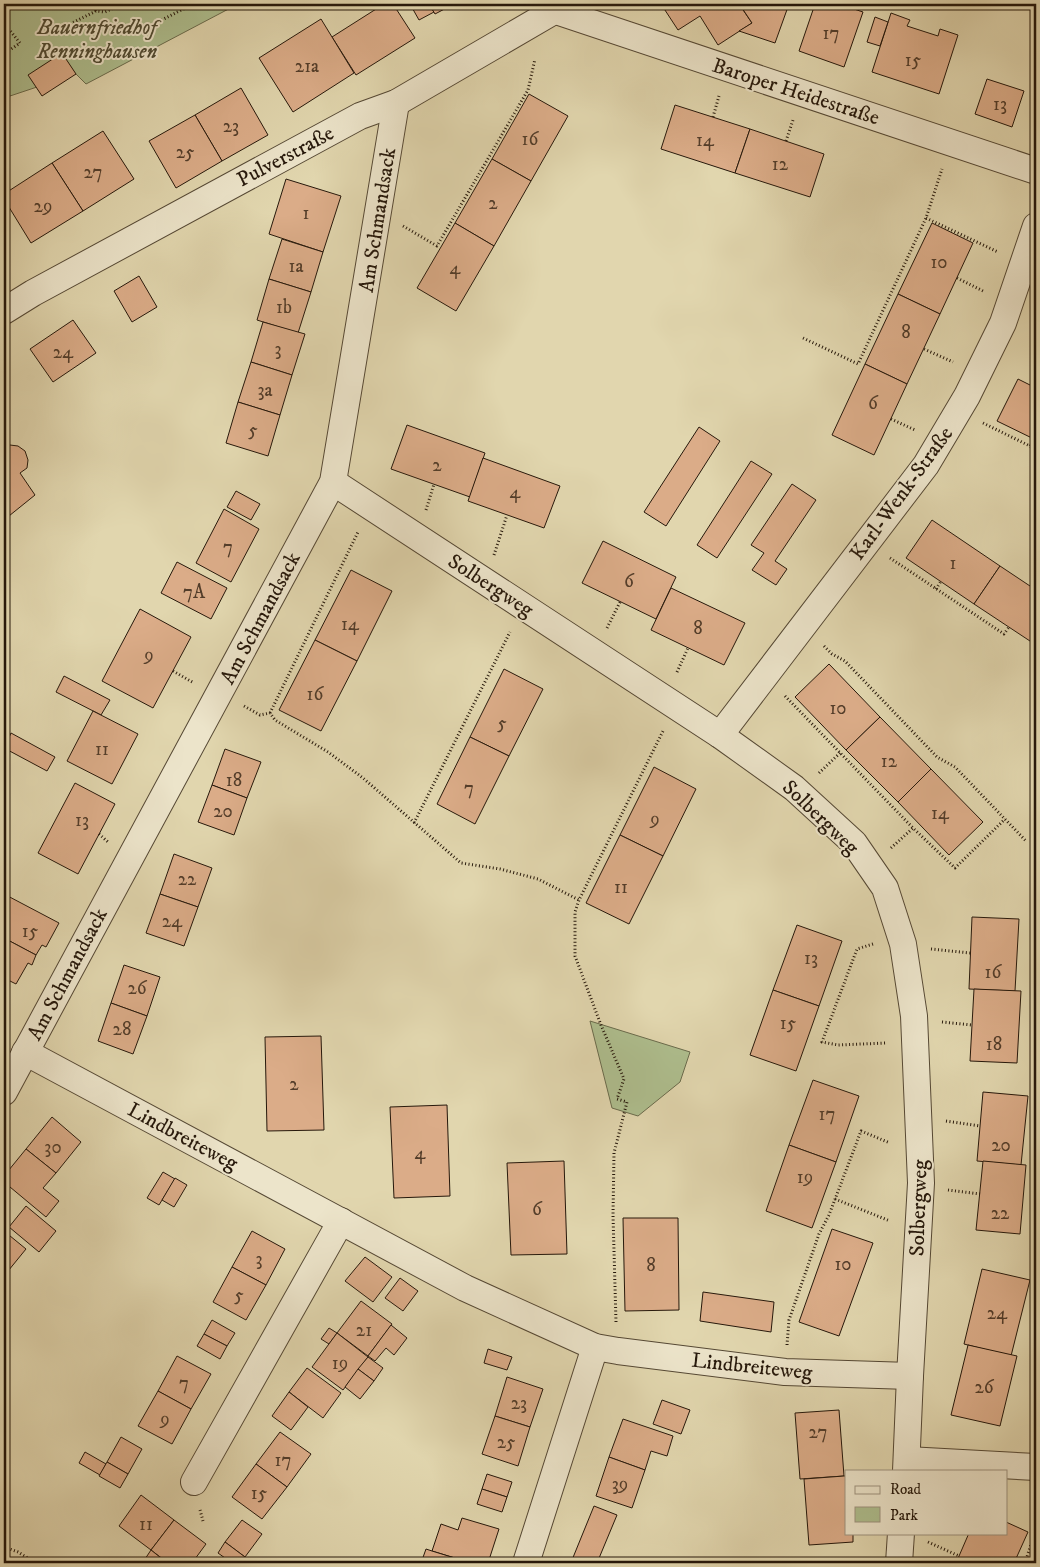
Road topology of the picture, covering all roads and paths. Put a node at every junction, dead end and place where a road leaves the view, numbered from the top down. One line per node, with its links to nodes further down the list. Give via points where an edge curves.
1 (42, 4): 2 (path)
2 (47, 4)
3 (92, 4): 7 (path)
4 (122, 4): 7 (path, via 105,12)
5 (193, 4): 10 (path)
6 (561, 7): 14 (street, Pulverstraße); 19 (street, Baroper Heidestraße)
7 (96, 11): 9 (path)
8 (4, 23): 11 (path, via 20,43)
9 (70, 24)
10 (152, 25)
11 (4, 54)
12 (535, 58): 21 (path, via 528,90 437,246)
13 (721, 91): 16 (path)
14 (396, 103): 26 (street, Pulverstraße, via 360,116); 36 (street, Am Schmandsack)
15 (795, 115): 17 (path)
16 (713, 117)
17 (786, 141)
18 (943, 165): 20 (path)
19 (1036, 171)
20 (926, 218): 23 (path); 27 (path, via 858,364)
21 (398, 222)
22 (1036, 226): 30 (street, Karl-Wenk-Straße, via 1003,322)
23 (1006, 255)
24 (957, 278): 25 (path)
25 (991, 294)
26 (4, 310)
27 (803, 338)
28 (924, 348): 29 (path)
29 (959, 365)
30 (959, 411): 34 (path); 41 (street, Karl-Wenk-Straße, via 926,465)
31 (890, 419): 32 (path)
32 (921, 433)
33 (1034, 439): 34 (path)
34 (1030, 446): 35 (path)
35 (1036, 449)
36 (333, 482): 53 (street, Am Schmandsack); 57 (street, Solbergweg)
37 (434, 484): 39 (path)
38 (507, 515): 42 (path)
39 (424, 516)
40 (360, 528): 55 (path)
41 (866, 543): 44 (path); 46 (street, Karl-Wenk-Straße)
42 (492, 561)
43 (940, 581): 44 (path)
44 (936, 589): 47 (path, via 1004,634)
45 (620, 602): 49 (path)
46 (803, 626): 57 (street, Karl-Wenk-Straße); 60 (path, via 844,661 937,757 955,767)
47 (1009, 627)
48 (511, 630): 61 (path)
49 (604, 635)
50 (688, 648): 52 (path)
51 (173, 671): 53 (path)
52 (677, 672)
53 (208, 689): 55 (path, via 260,715); 72 (street, Am Schmandsack)
54 (782, 693): 58 (path)
55 (270, 713): 61 (path, via 275,720 364,778)
56 (668, 722): 65 (path)
57 (720, 735): 85 (street, Solbergweg, via 794,788 854,843 885,888 903,944 914,1016 921,1183)
58 (840, 753): 59 (path); 62 (path)
59 (816, 777)
60 (1005, 819): 62 (path, via 955,868); 63 (path)
61 (414, 823): 65 (path, via 461,863 538,879)
62 (913, 828): 64 (path)
63 (1026, 841)
64 (886, 853)
65 (579, 900): 82 (path, via 575,912 575,956 624,1079 617,1099 627,1102 614,1153)
66 (874, 944): 71 (path, via 857,949 822,1042 838,1045)
67 (923, 949): 68 (path)
68 (970, 953)
69 (940, 1022): 70 (path)
70 (972, 1025)
71 (896, 1043)
72 (25, 1052): 73 (street, Am Schmandsack); 80 (street, Lindbreiteweg)
73 (4, 1092)
74 (944, 1121): 75 (path)
75 (980, 1126)
76 (892, 1144): 79 (path, via 861,1131)
77 (946, 1190): 78 (path)
78 (980, 1194)
79 (835, 1199): 81 (path); 84 (path, via 819,1234 789,1320)
80 (341, 1221): 83 (street, Lindbreiteweg, via 465,1288); 88 (street)
81 (899, 1225)
82 (616, 1323)
83 (594, 1347): 85 (street, Lindbreiteweg, via 784,1372); 94 (street)
84 (787, 1348)
85 (910, 1376): 86 (street, Solbergweg)
86 (907, 1465): 87 (street)
87 (1036, 1467)
88 (194, 1482)
89 (1036, 1529): 96 (path)
90 (911, 1536): 92 (path); 95 (street)
91 (4, 1547): 93 (path)
92 (959, 1556)
93 (36, 1563)
94 (526, 1563)
95 (899, 1563)
96 (1025, 1563)

